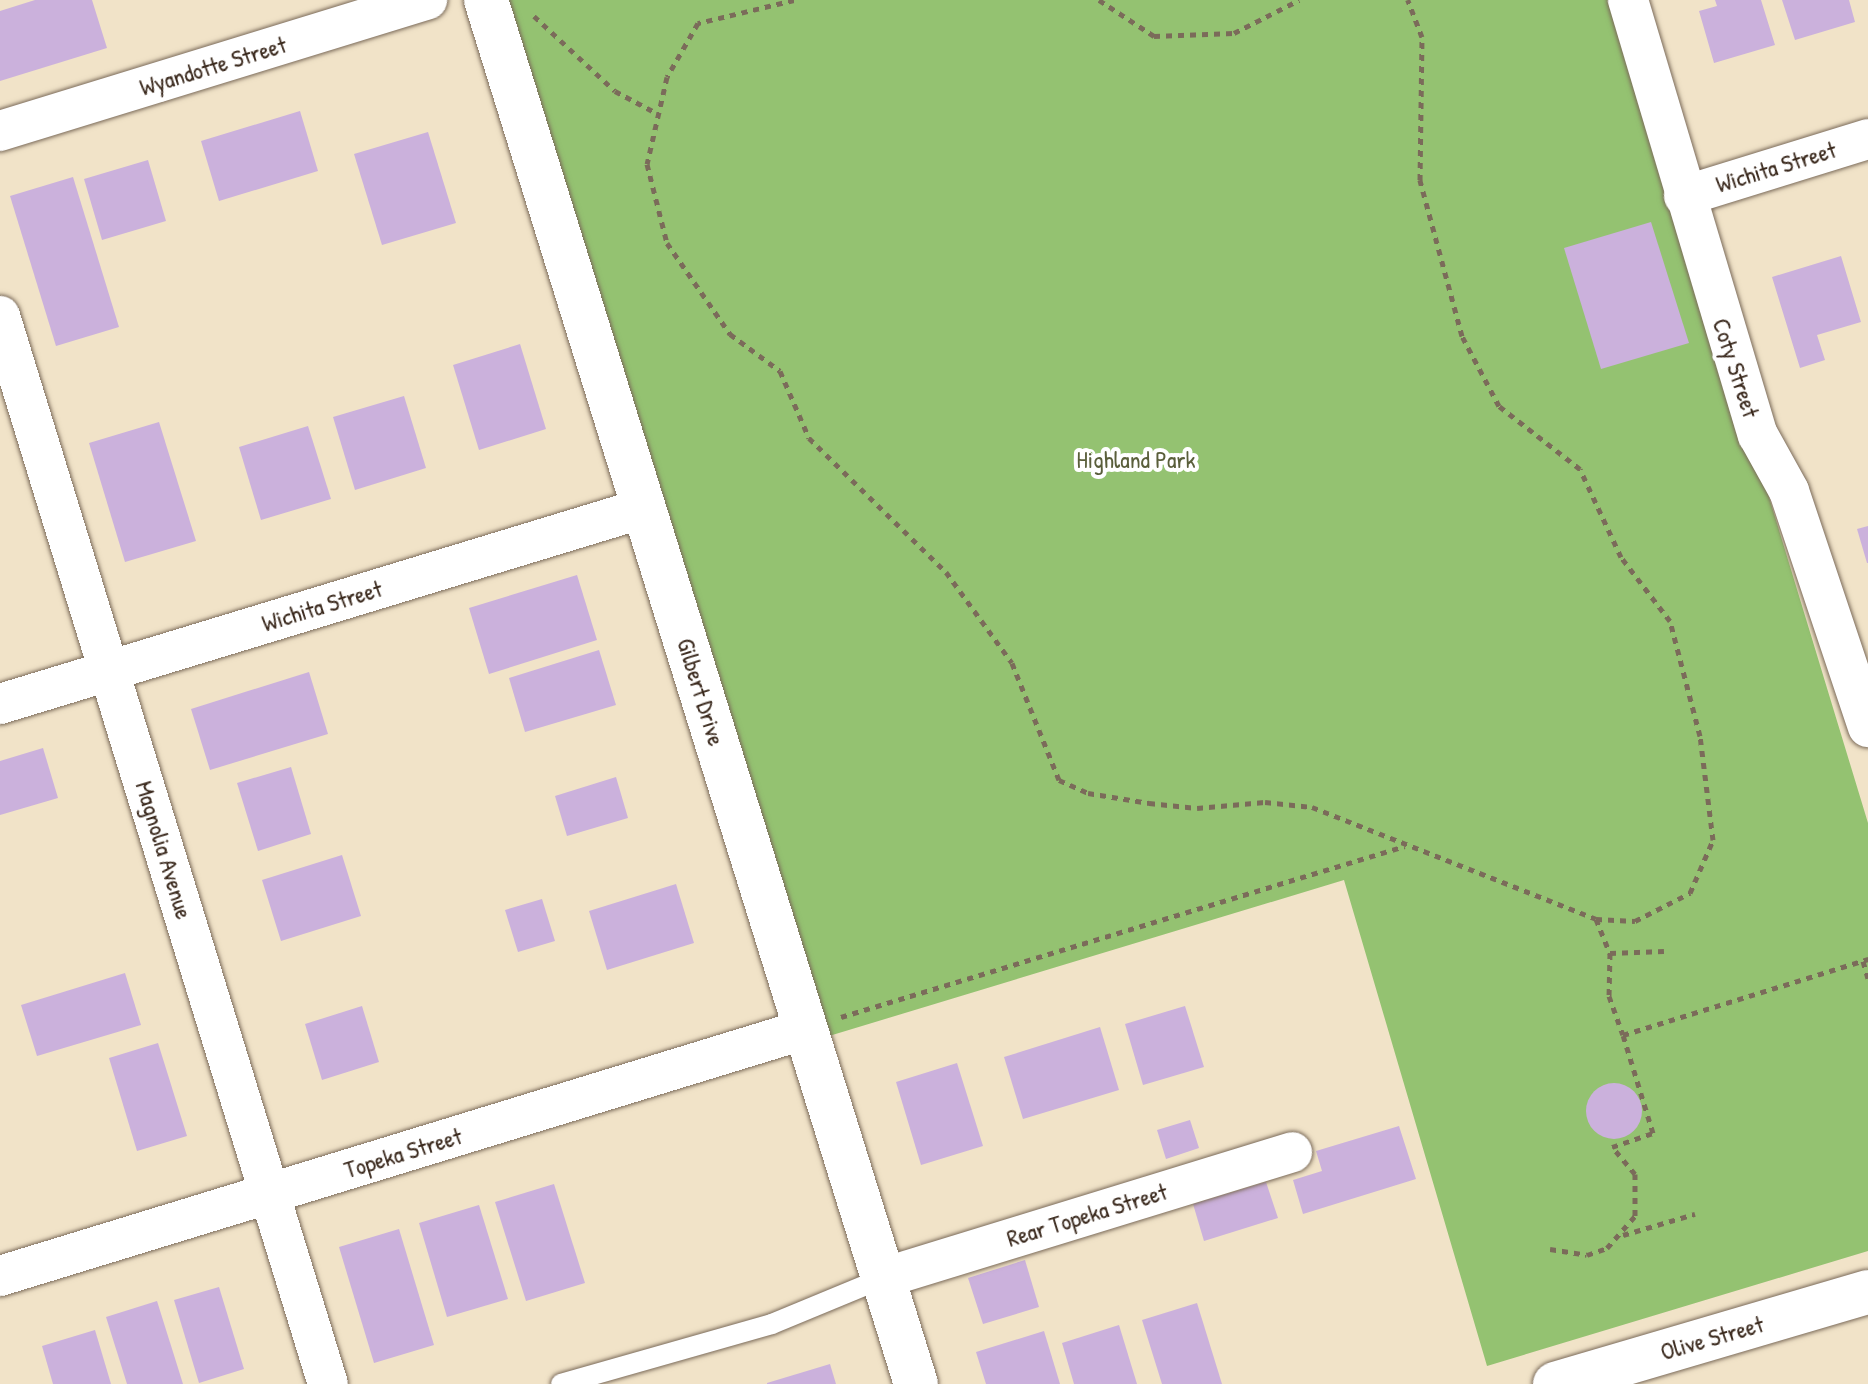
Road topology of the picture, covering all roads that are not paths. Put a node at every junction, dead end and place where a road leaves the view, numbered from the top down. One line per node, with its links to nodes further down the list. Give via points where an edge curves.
1 (427, 0): 4 (street, Wyandotte Street)
2 (486, 0): 8 (street, Gilbert Drive)
3 (1628, 0): 6 (street, Coty Street)
4 (0, 131)
5 (1868, 139): 6 (street, Wichita Street)
6 (1684, 196): 11 (street, Coty Street, via 1758,435 1789,491)
7 (0, 316): 9 (street, Magnolia Avenue)
8 (644, 508): 9 (street, Wichita Street); 12 (street, Gilbert Drive)
9 (108, 671): 10 (street, Wichita Street); 14 (street, Magnolia Avenue)
10 (0, 704)
11 (1867, 718)
12 (818, 1025): 14 (street, Topeka Street); 16 (street, Gilbert Drive)
13 (1292, 1152): 16 (street, Rear Topeka Street)
14 (270, 1193): 15 (street, Topeka Street); 18 (street, Magnolia Avenue)
15 (0, 1276)
16 (883, 1278): 19 (lane, via 772,1324); 20 (street, Gilbert Drive)
17 (1868, 1292): 21 (street, Olive Street)
18 (328, 1384)
19 (561, 1384)
20 (916, 1384)
21 (1555, 1384)

